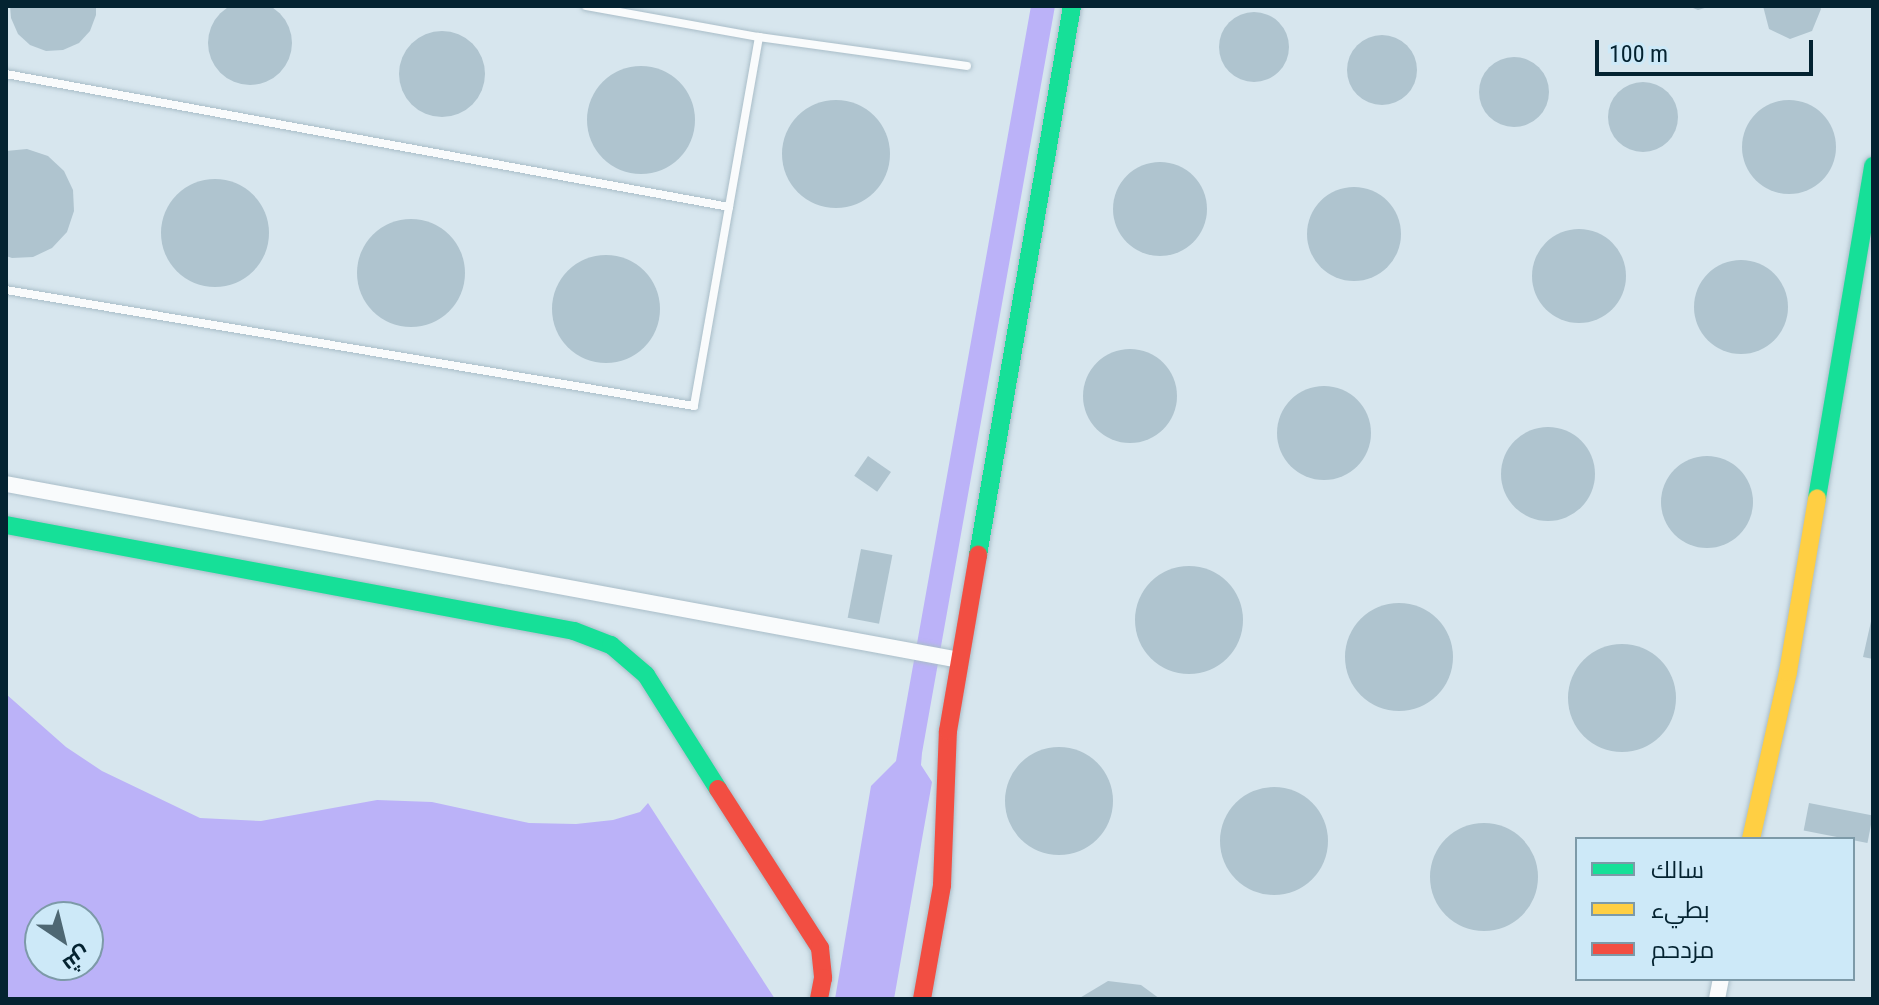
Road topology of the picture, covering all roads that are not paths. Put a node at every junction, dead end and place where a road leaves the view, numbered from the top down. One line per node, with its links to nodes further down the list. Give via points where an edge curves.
1 (586, 6): 3 (lane)
2 (1072, 6): 11 (street)
3 (759, 37): 4 (lane); 7 (lane)
4 (967, 66)
5 (6, 74): 7 (lane)
6 (1873, 166): 12 (street, via 1788,672)
7 (729, 207): 8 (lane, via 694,406)
8 (6, 290)
9 (6, 484): 11 (street)
10 (6, 525): 13 (street, via 574,631 611,645 646,675 820,948)
11 (953, 659): 14 (street, via 942,885)
12 (1751, 837)
13 (819, 999)
14 (922, 999)

